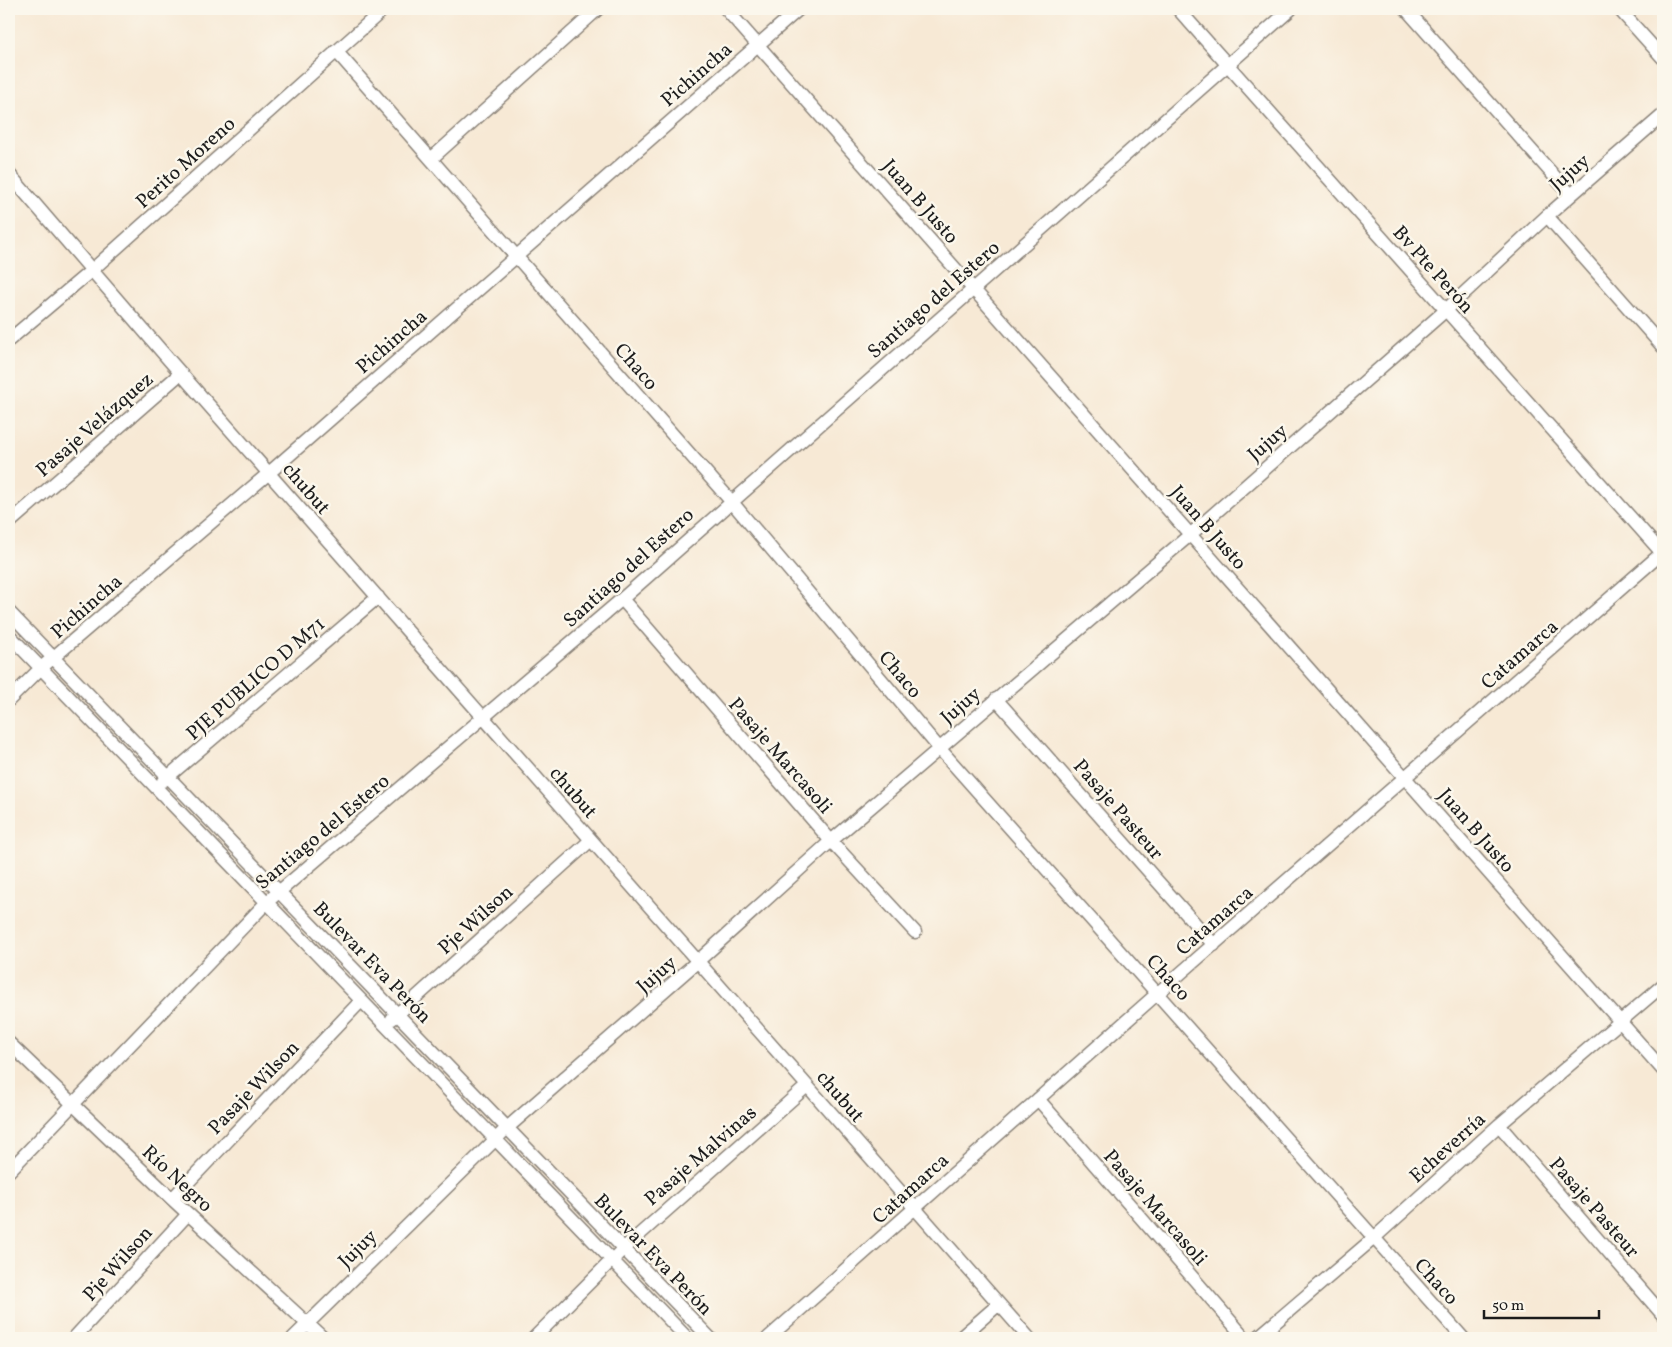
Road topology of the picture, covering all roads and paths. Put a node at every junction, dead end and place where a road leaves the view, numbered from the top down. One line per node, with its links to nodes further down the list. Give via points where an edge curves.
1 (384, 9): 10 (street, Perito Moreno)
2 (598, 9): 14 (street)
3 (726, 9): 9 (street, Juan B Justo)
4 (799, 9): 9 (street, Pichincha)
5 (1178, 9): 12 (street, Bv Pte Perón)
6 (1291, 9): 12 (street, Santiago del Estero)
7 (1406, 9): 16 (street)
8 (1619, 9): 11 (street)
9 (758, 44): 18 (street, Pichincha); 20 (street, Juan B Justo)
10 (336, 51): 14 (street, Chaco); 19 (street, Perito Moreno)
11 (1663, 58)
12 (1228, 66): 20 (street, Santiago del Estero); 21 (street, Bv Pte Perón)
13 (1663, 115): 16 (street, Jujuy)
14 (431, 159): 18 (street, Chaco)
15 (9, 174): 19 (street, chubut)
16 (1572, 195): 17 (street, Jujuy)
17 (1546, 216): 21 (street, Jujuy); 23 (street)
18 (516, 256): 25 (street, Pichincha); 26 (street, Chaco)
19 (92, 270): 22 (street, Perito Moreno); 24 (street, chubut)
20 (974, 289): 26 (street, Santiago del Estero); 28 (street, Juan B Justo)
21 (1446, 310): 28 (street, Jujuy); 29 (street, Bv Pte Perón)
22 (9, 340)
23 (1663, 347)
24 (181, 373): 25 (street, chubut); 27 (street, Pasaje Velázquez)
25 (269, 473): 30 (street, chubut); 34 (street, Pichincha)
26 (730, 501): 31 (street, Santiago del Estero); 39 (street, Chaco)
27 (9, 523)
28 (1191, 534): 36 (street, Jujuy); 41 (street, Juan B Justo)
29 (1663, 553): 41 (street, Catamarca)
30 (378, 597): 38 (street, chubut); 40 (street, PJE PUBLICO D M71)
31 (622, 599): 38 (street, Santiago del Estero); 44 (street, Pasaje Marcasoli)
32 (9, 612): 34 (street, Bulevar Eva Perón)
33 (9, 634): 35 (street, Bulevar Eva Perón)
34 (54, 658): 35 (street, Pichincha); 40 (street, Bulevar Eva Perón)
35 (41, 668): 37 (street, Pichincha); 42 (street, Bulevar Eva Perón)
36 (996, 699): 39 (street, Jujuy); 48 (street, Pasaje Pasteur)
37 (9, 700)
38 (484, 718): 43 (street, chubut); 45 (street, Santiago del Estero)
39 (939, 748): 44 (street, Jujuy); 51 (street, Chaco)
40 (168, 777): 42 (street, PJE PUBLICO D M71); 45 (street, Bulevar Eva Perón)
41 (1406, 778): 48 (street, Catamarca); 54 (street, Juan B Justo)
42 (156, 788): 46 (street, Bulevar Eva Perón)
43 (591, 840): 49 (street, chubut); 53 (street, Pje Wilson)
44 (831, 841): 47 (street, Pasaje Marcasoli); 49 (street, Jujuy)
45 (280, 893): 46 (street, Santiago del Estero); 53 (street, Bulevar Eva Perón)
46 (267, 902): 52 (street, Bulevar Eva Perón); 60 (street, Santiago del Estero)
47 (915, 932)
48 (1214, 944): 51 (street, Catamarca)
49 (698, 961): 58 (street, chubut); 62 (street, Jujuy)
50 (1663, 985): 54 (street, Echeverría)
51 (1158, 993): 59 (street, Catamarca); 68 (street, Chaco)
52 (361, 1001): 55 (street, Bulevar Eva Perón); 65 (street, Pasaje Wilson)
53 (397, 1014): 55 (street, Pje Wilson); 62 (street, Bulevar Eva Perón)
54 (1621, 1022): 57 (street, Juan B Justo); 61 (street, Echeverría)
55 (385, 1026): 63 (street, Bulevar Eva Perón)
56 (9, 1043): 60 (street, Río Negro)
57 (1663, 1070)
58 (807, 1086): 66 (street, chubut); 69 (street, Pasaje Malvinas)
59 (1038, 1099): 66 (street, Catamarca); 83 (street, Pasaje Marcasoli)
60 (72, 1103): 64 (street, Santiago del Estero); 65 (street, Río Negro)
61 (1499, 1125): 68 (street, Echeverría); 72 (street, Pasaje Pasteur)
62 (507, 1128): 63 (street, Jujuy); 69 (street, Bulevar Eva Perón)
63 (496, 1140): 70 (street, Bulevar Eva Perón); 73 (street, Jujuy)
64 (9, 1171)
65 (172, 1199): 67 (street, Río Negro)
66 (915, 1208): 71 (street, chubut); 80 (street, Catamarca)
67 (188, 1214): 73 (street, Río Negro); 74 (street, Pje Wilson)
68 (1374, 1238): 84 (street, Echeverría); 85 (street, Chaco)
69 (623, 1249): 70 (street, Pasaje Malvinas); 79 (street, Bulevar Eva Perón)
70 (611, 1260): 77 (street, Pasaje Malvinas); 78 (street, Bulevar Eva Perón)
71 (999, 1304): 81 (street); 82 (street, chubut)
72 (1663, 1315)
73 (307, 1324): 75 (street, Jujuy); 76 (street, Río Negro)
74 (74, 1338)
75 (293, 1338)
76 (323, 1338)
77 (534, 1338)
78 (687, 1338)
79 (710, 1338)
80 (768, 1338)
81 (960, 1338)
82 (1029, 1338)
83 (1245, 1338)
84 (1257, 1338)
85 (1463, 1338)

